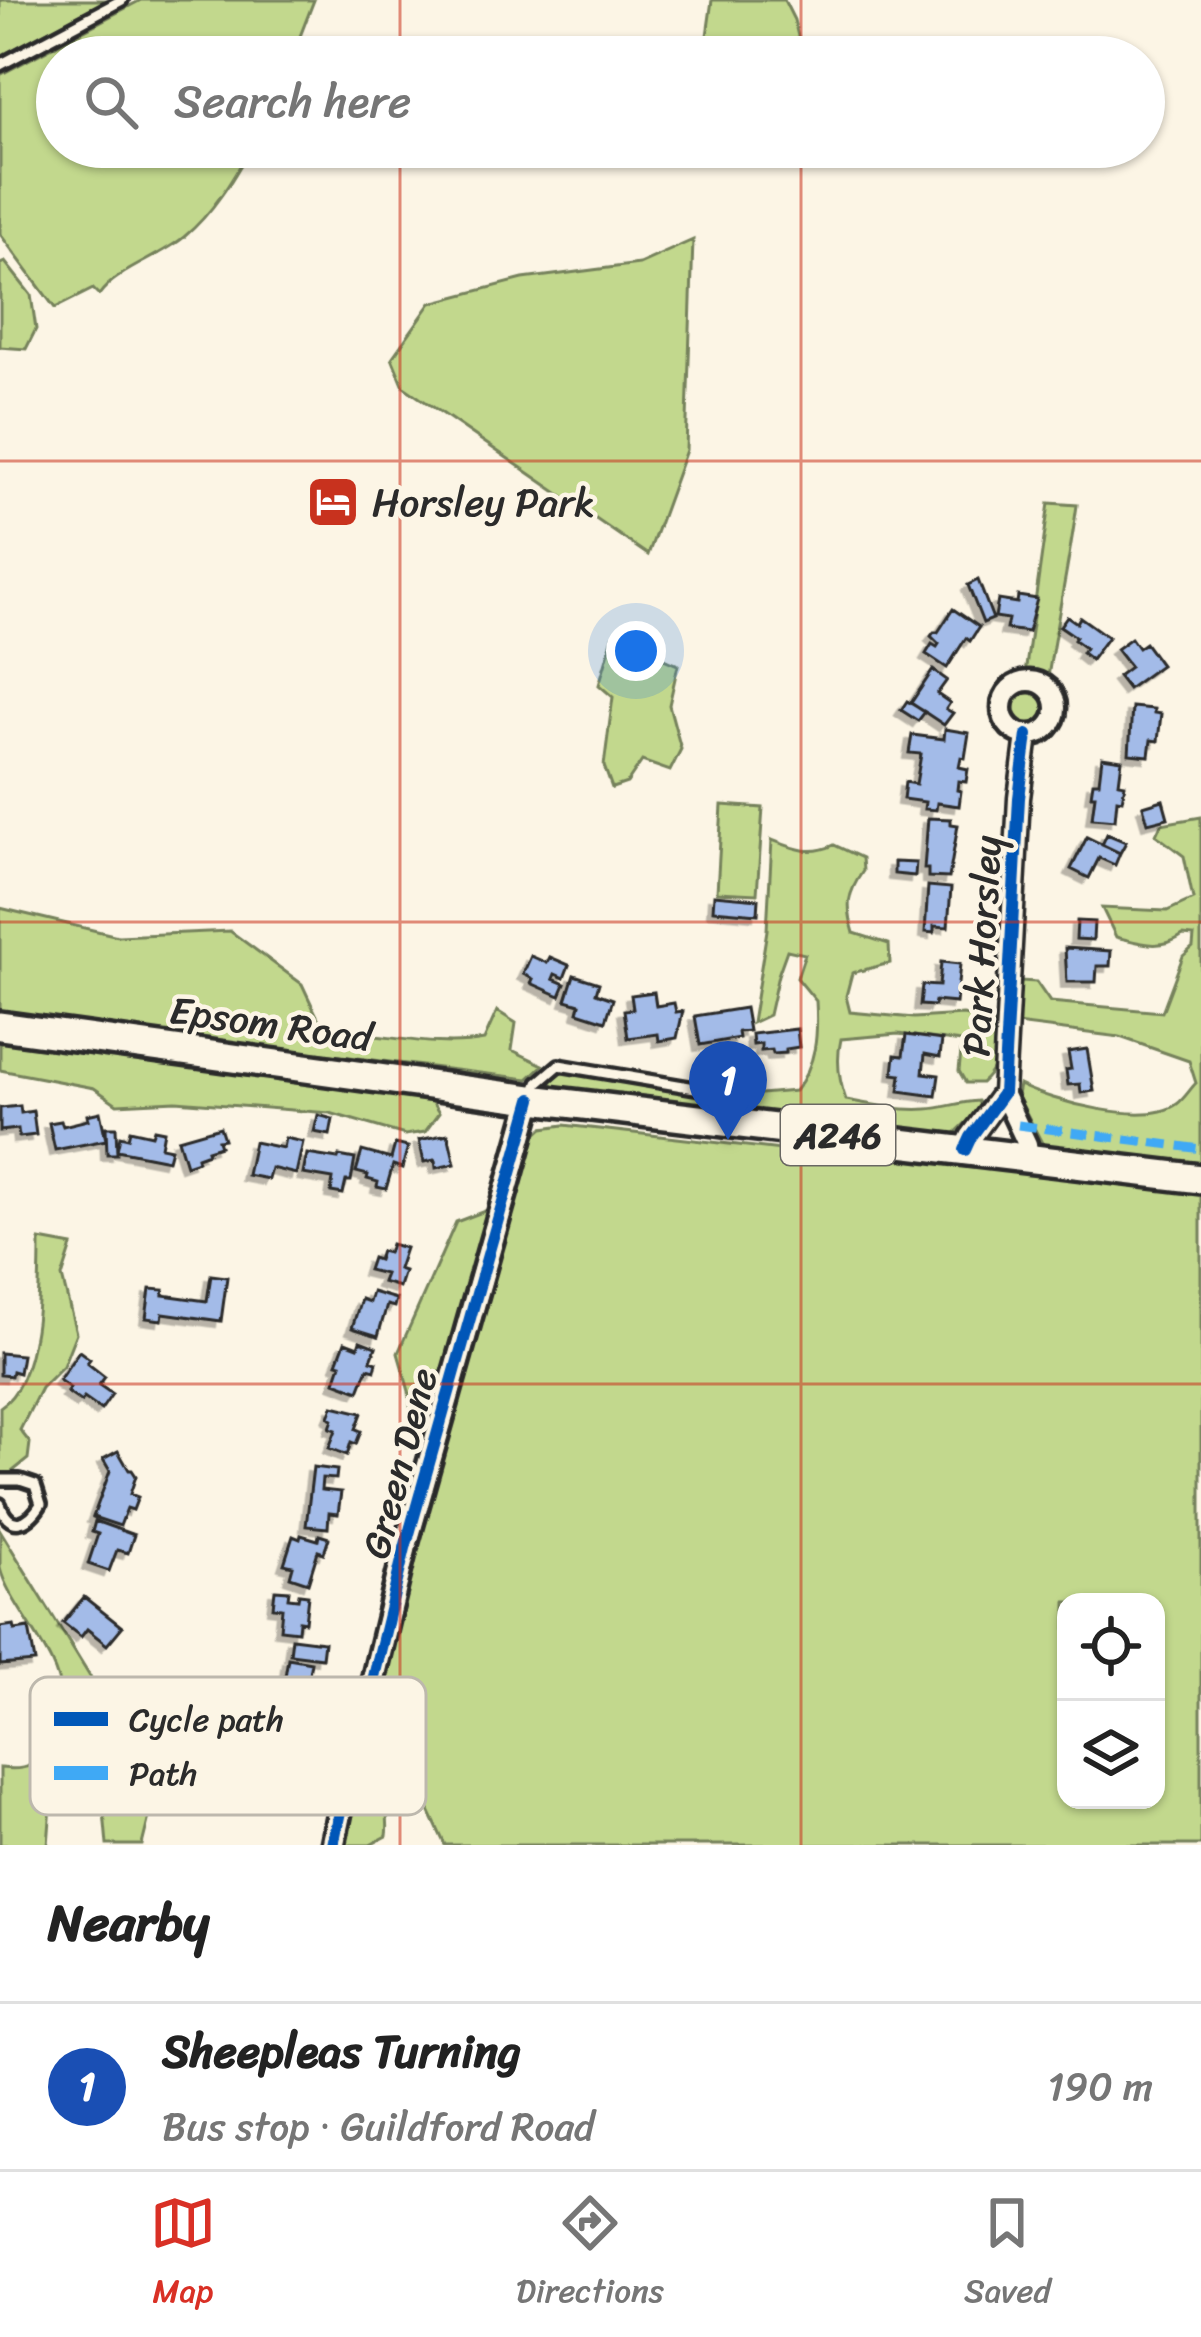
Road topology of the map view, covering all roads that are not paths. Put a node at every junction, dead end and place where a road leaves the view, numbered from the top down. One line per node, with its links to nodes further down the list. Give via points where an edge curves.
1 (122, 0): 2 (lane)
2 (54, 36)
3 (36, 46): 4 (lane)
4 (0, 65)
5 (1027, 735): 8 (street, Park Horsley)
6 (0, 1026): 9 (main road, Epsom Road / A246)
7 (733, 1091): 9 (lane, via 559,1065 538,1082)
8 (1003, 1093): 10 (street, Park Horsley); 11 (street, Park Horsley)
9 (532, 1100): 10 (main road, A246); 15 (street, Green Dene)
10 (965, 1150): 11 (main road, A246)
11 (1029, 1157): 12 (main road, A246)
12 (1201, 1178)
13 (0, 1480): 14 (lane, via 35,1485 40,1504 23,1523)
14 (0, 1504)
15 (374, 1677)
16 (339, 1815): 17 (street, Green Dene)
17 (333, 1845)

